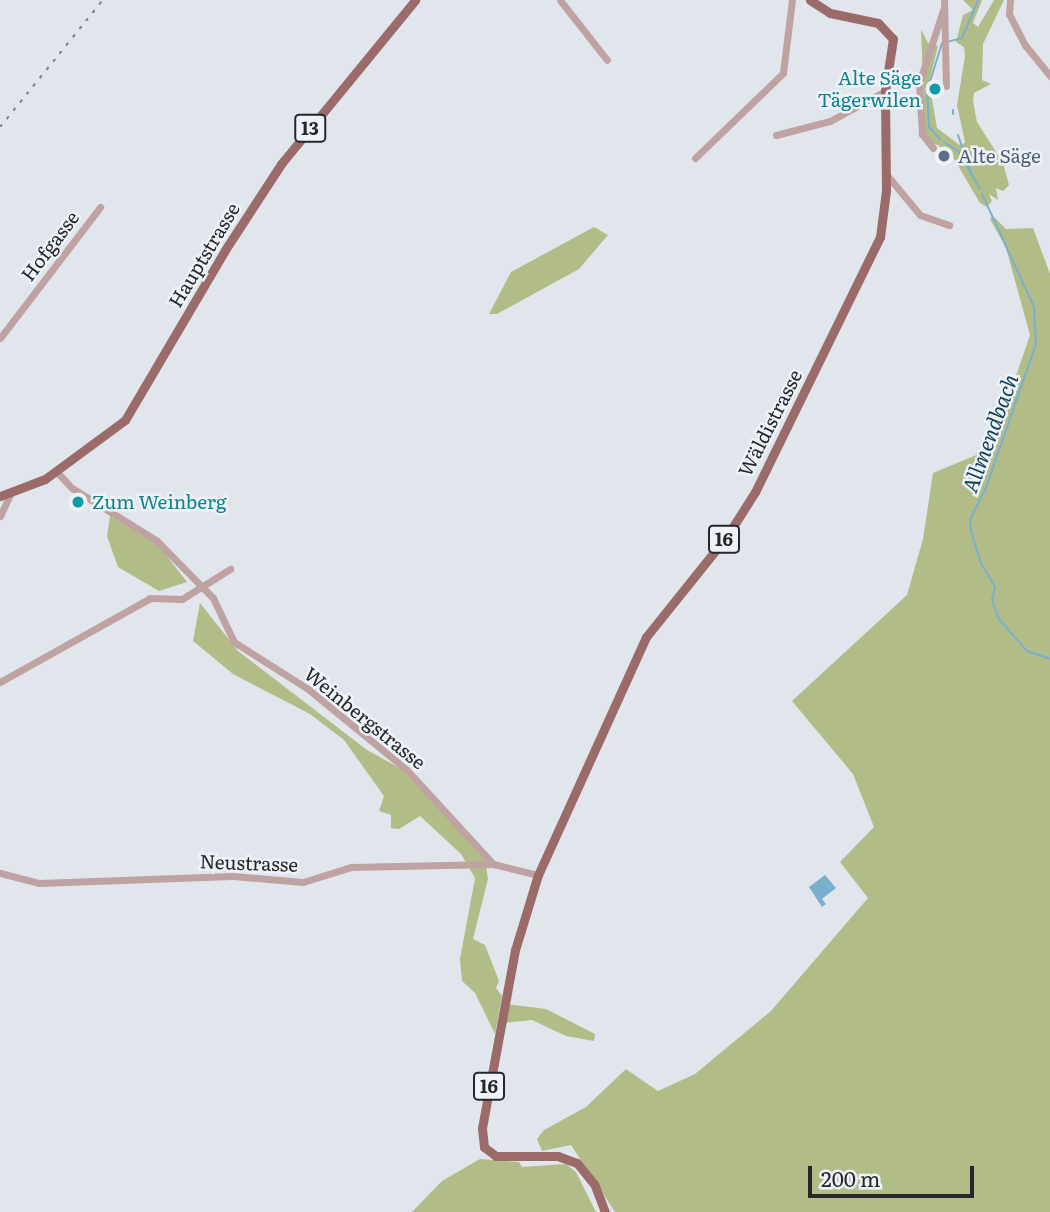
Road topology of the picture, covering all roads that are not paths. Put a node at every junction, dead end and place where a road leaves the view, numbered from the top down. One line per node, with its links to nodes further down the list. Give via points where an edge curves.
1 (415, 0): 19 (main road, Hauptstrasse / 13, via 281,164 225,250 135,407 111,432)
2 (560, 0): 8 (street)
3 (792, 0): 14 (street, via 783,73)
4 (810, 0): 11 (main road, Wäldistrasse / 16, via 830,13 872,21 887,29 894,45)
5 (944, 0): 7 (street)
6 (1010, 0): 9 (street, via 1009,14 1025,45)
7 (943, 9): 10 (street); 13 (street, via 919,83 922,134)
8 (607, 60)
9 (1050, 76)
10 (946, 86)
11 (885, 91): 12 (street, via 830,121); 15 (main road, Wäldistrasse / 16)
12 (776, 135)
13 (933, 148)
14 (695, 158)
15 (886, 174): 17 (street, via 919,215); 28 (main road, Wäldistrasse / 16, via 884,216 869,265 745,509 646,637)
16 (100, 207): 18 (street, Hofgasse)
17 (949, 225)
18 (0, 338)
19 (56, 471): 20 (main road, Hauptstrasse / 13); 24 (street, Weinbergstrasse, via 78,492 157,541)
20 (12, 492): 21 (main road, Hauptstrasse / 13); 22 (street)
21 (0, 496)
22 (0, 516)
23 (230, 569): 24 (street)
24 (200, 587): 25 (street, via 182,599 150,598); 26 (street, Weinbergstrasse, via 215,602 234,642 308,689 407,770)
25 (0, 682)
26 (490, 864): 27 (street, Neustrasse, via 351,867 303,882 233,876 39,883); 28 (street, Neustrasse)
27 (0, 873)
28 (538, 875): 29 (main road, 16, via 515,950 482,1142 496,1156 558,1156 577,1163 594,1184)
29 (605, 1212)

